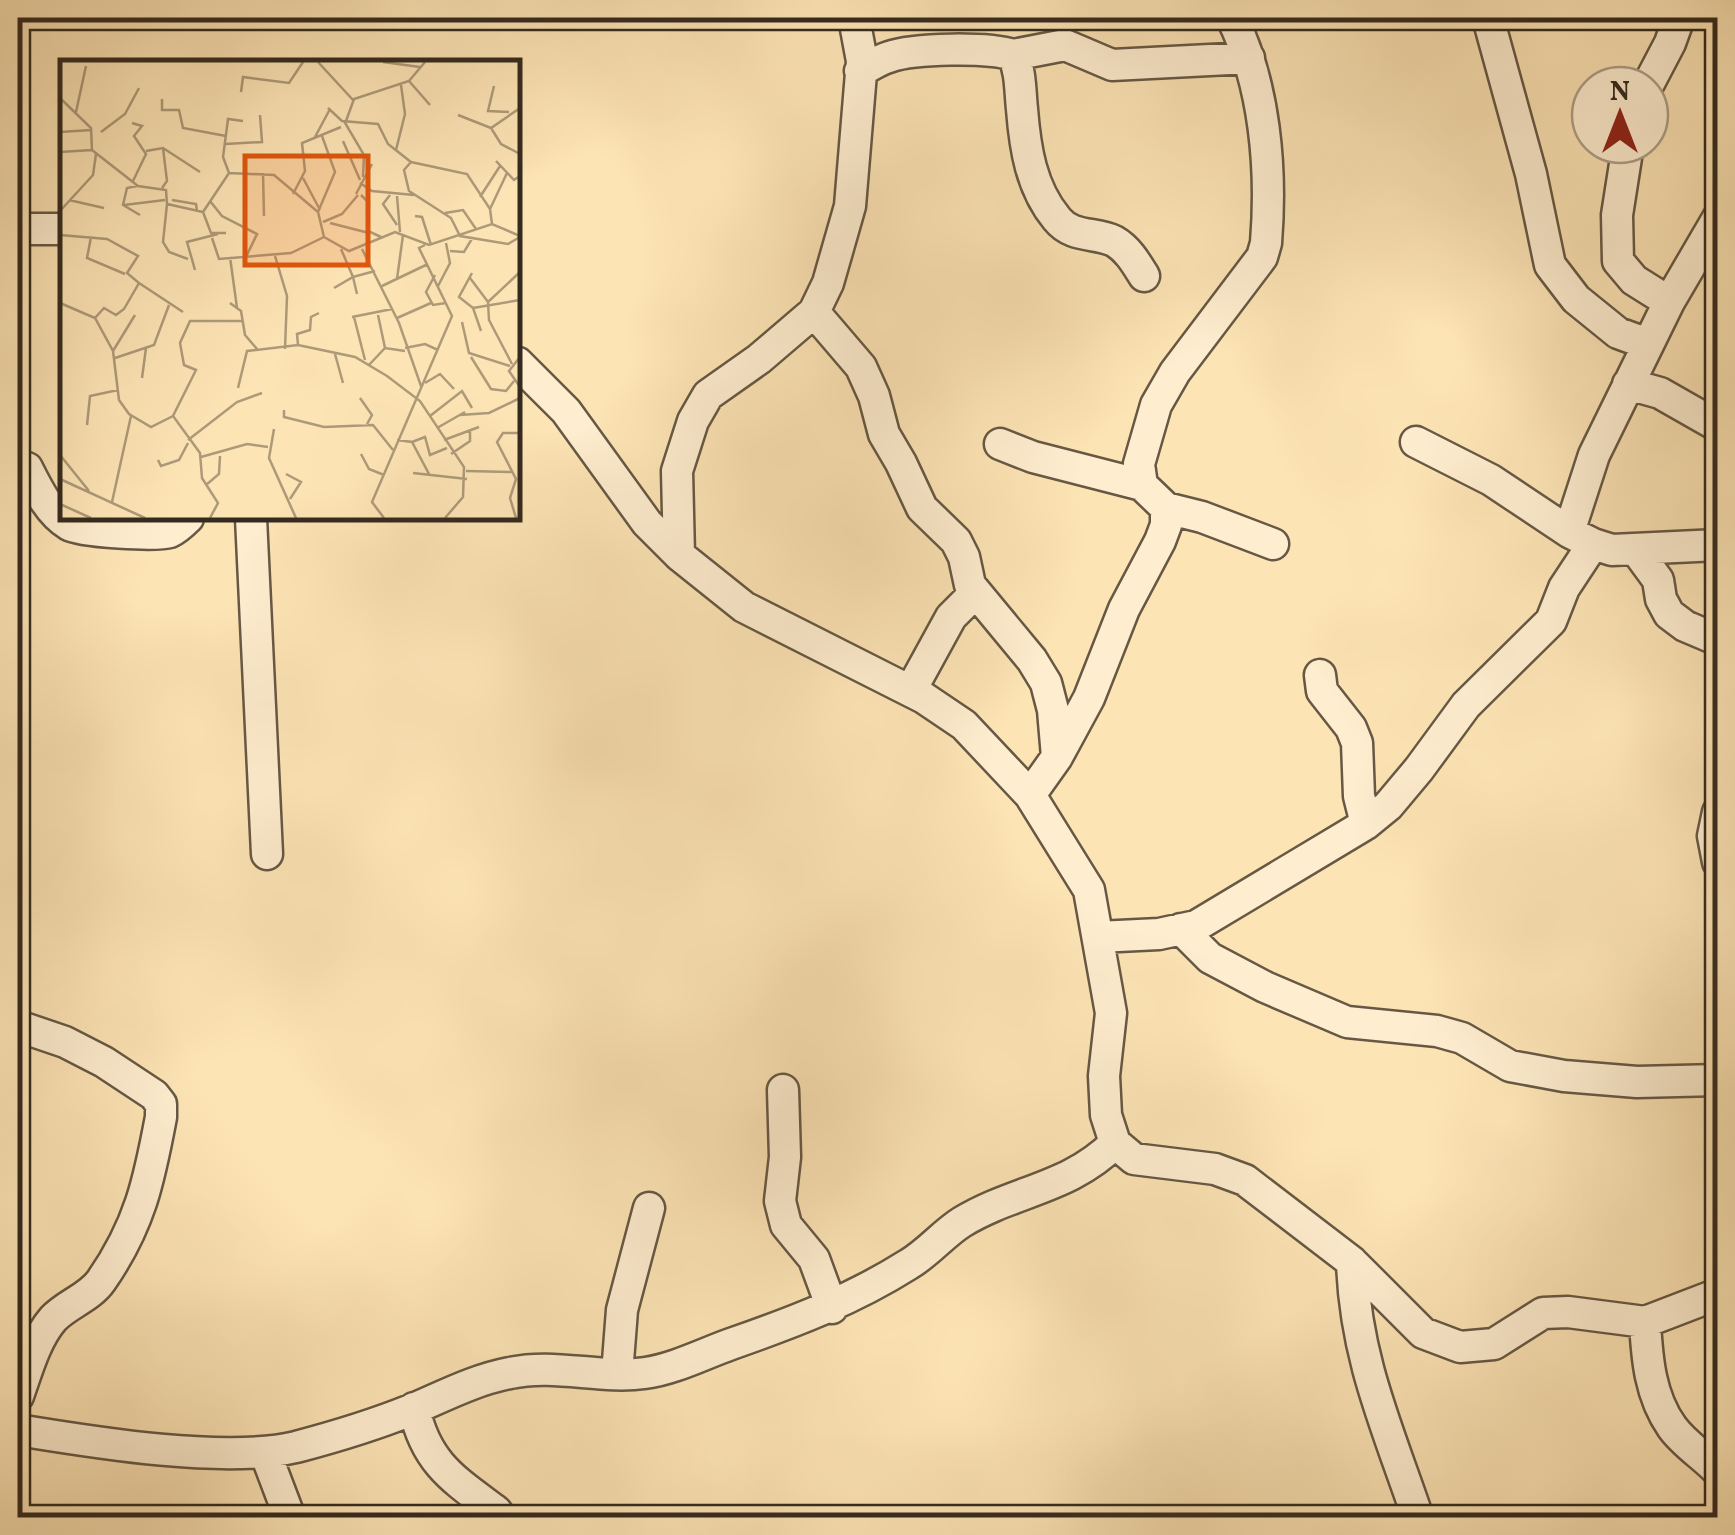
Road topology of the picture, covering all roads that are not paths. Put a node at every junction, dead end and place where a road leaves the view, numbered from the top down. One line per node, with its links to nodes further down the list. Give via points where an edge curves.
1 (854, 18): 8 (street)
2 (1232, 18): 6 (street)
3 (1488, 18): 16 (street, via 1550,265 1576,299 1618,333)
4 (1679, 18): 7 (street)
5 (1013, 55): 6 (street, via 1066,46 1112,65); 8 (street, via 912,51); 13 (street, via 1032,175 1044,200 1070,231 1112,240 1128,251)
6 (1249, 58): 23 (street, via 1262,106 1266,243 1156,405 1139,464)
7 (1658, 65)
8 (860, 71): 15 (street, via 850,206)
9 (1625, 165): 14 (street, via 1618,261)
10 (1718, 218): 14 (street)
11 (18, 229): 12 (street)
12 (60, 229)
13 (1144, 276)
14 (1669, 302): 16 (street)
15 (814, 312): 33 (street, via 700,408 677,471); 34 (street, via 861,368 912,492 956,542)
16 (1648, 344): 18 (street)
17 (520, 365): 33 (street, via 566,410)
18 (1628, 384): 19 (street, via 1660,393); 29 (street, via 1594,455)
19 (1718, 426)
20 (1416, 442): 29 (street)
21 (1000, 444): 23 (street)
22 (27, 468): 25 (street)
23 (1142, 485): 24 (street)
24 (1166, 508): 30 (street); 38 (street, via 1160,541)
25 (60, 516)
26 (63, 520): 27 (street, via 85,532 154,535)
27 (186, 520)
28 (252, 520): 42 (street)
29 (1581, 538): 32 (street, via 1612,550); 41 (street, via 1551,620 1466,705 1420,769)
30 (1273, 544)
31 (1718, 545): 32 (street)
32 (1636, 550): 35 (street, via 1658,580 1669,614)
33 (678, 556): 37 (street, via 744,607)
34 (975, 593): 37 (street, via 952,617); 38 (street, via 1046,683)
35 (1718, 640)
36 (1320, 675): 41 (street, via 1322,691 1356,743)
37 (911, 690): 39 (street, via 964,725)
38 (1057, 756): 39 (street)
39 (1030, 795): 45 (street, via 1090,890)
40 (1718, 812): 43 (street)
41 (1366, 824): 44 (street)
42 (267, 854)
43 (1718, 862)
44 (1182, 929): 45 (street); 47 (street, via 1210,958 1347,1022 1437,1031 1510,1066 1564,1076)
45 (1098, 938): 49 (street, via 1111,1013 1104,1076)
46 (18, 1026): 56 (street, via 104,1062 154,1095 161,1116 144,1201 125,1240 99,1284 53,1319)
47 (1718, 1080)
48 (783, 1090): 53 (street, via 780,1201 786,1225 814,1258)
49 (1115, 1143): 51 (street, via 1134,1159 1215,1169 1246,1180); 53 (street, via 1072,1177 960,1223 914,1262)
50 (649, 1208): 55 (street, via 622,1310)
51 (1352, 1262): 54 (street, via 1423,1333 1460,1347 1494,1344 1543,1313); 63 (street, via 1364,1357)
52 (1718, 1294): 54 (street)
53 (832, 1308): 55 (street, via 646,1373)
54 (1645, 1322): 60 (street, via 1654,1394 1673,1428)
55 (618, 1374): 57 (street, via 537,1368 461,1387)
56 (18, 1396)
57 (414, 1408): 59 (street); 62 (street, via 436,1465)
58 (18, 1430): 59 (street)
59 (265, 1452): 61 (street)
60 (1718, 1472)
61 (290, 1518)
62 (500, 1518)
63 (1418, 1518)

